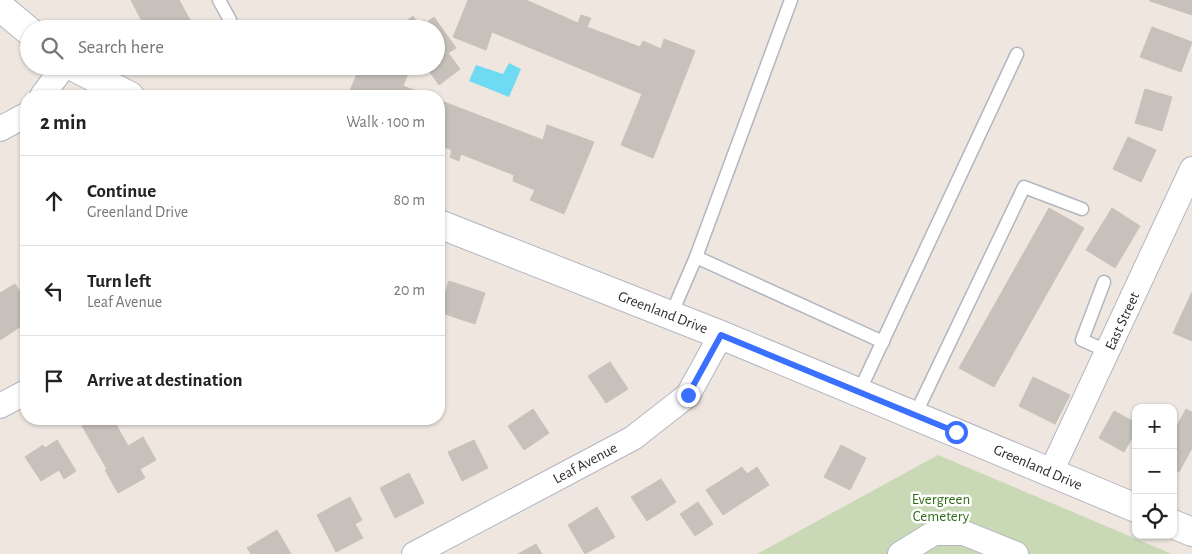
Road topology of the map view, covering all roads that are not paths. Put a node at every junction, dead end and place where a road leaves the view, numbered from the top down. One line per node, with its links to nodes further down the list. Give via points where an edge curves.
1 (219, 0): 4 (lane)
2 (791, 0): 16 (lane)
3 (0, 7): 5 (street)
4 (230, 20)
5 (20, 24)
6 (1017, 54): 20 (lane)
7 (57, 75): 9 (street)
8 (89, 75): 10 (street)
9 (46, 90)
10 (118, 90)
11 (20, 118): 12 (street)
12 (0, 129)
13 (1192, 169): 21 (street, East Street)
14 (1082, 210): 25 (lane, via 1024,188)
15 (445, 226): 18 (street, Greenland Drive)
16 (696, 257): 18 (lane); 20 (lane)
17 (1104, 282): 21 (lane, via 1082,340)
18 (671, 316): 19 (street, Greenland Drive)
19 (721, 335): 22 (street, Greenland Drive); 30 (street, Leaf Avenue, via 688,395 633,438)
20 (883, 342): 22 (lane)
21 (1107, 351): 26 (street, East Street)
22 (859, 392): 25 (street, Greenland Drive)
23 (20, 395): 24 (street)
24 (0, 406)
25 (915, 415): 26 (street, Greenland Drive)
26 (1051, 472): 27 (street, Greenland Drive)
27 (1132, 506)
28 (1177, 526): 29 (street)
29 (1192, 532)
30 (414, 554)
31 (901, 554): 32 (street, via 934,533 964,533)
32 (1016, 554)

